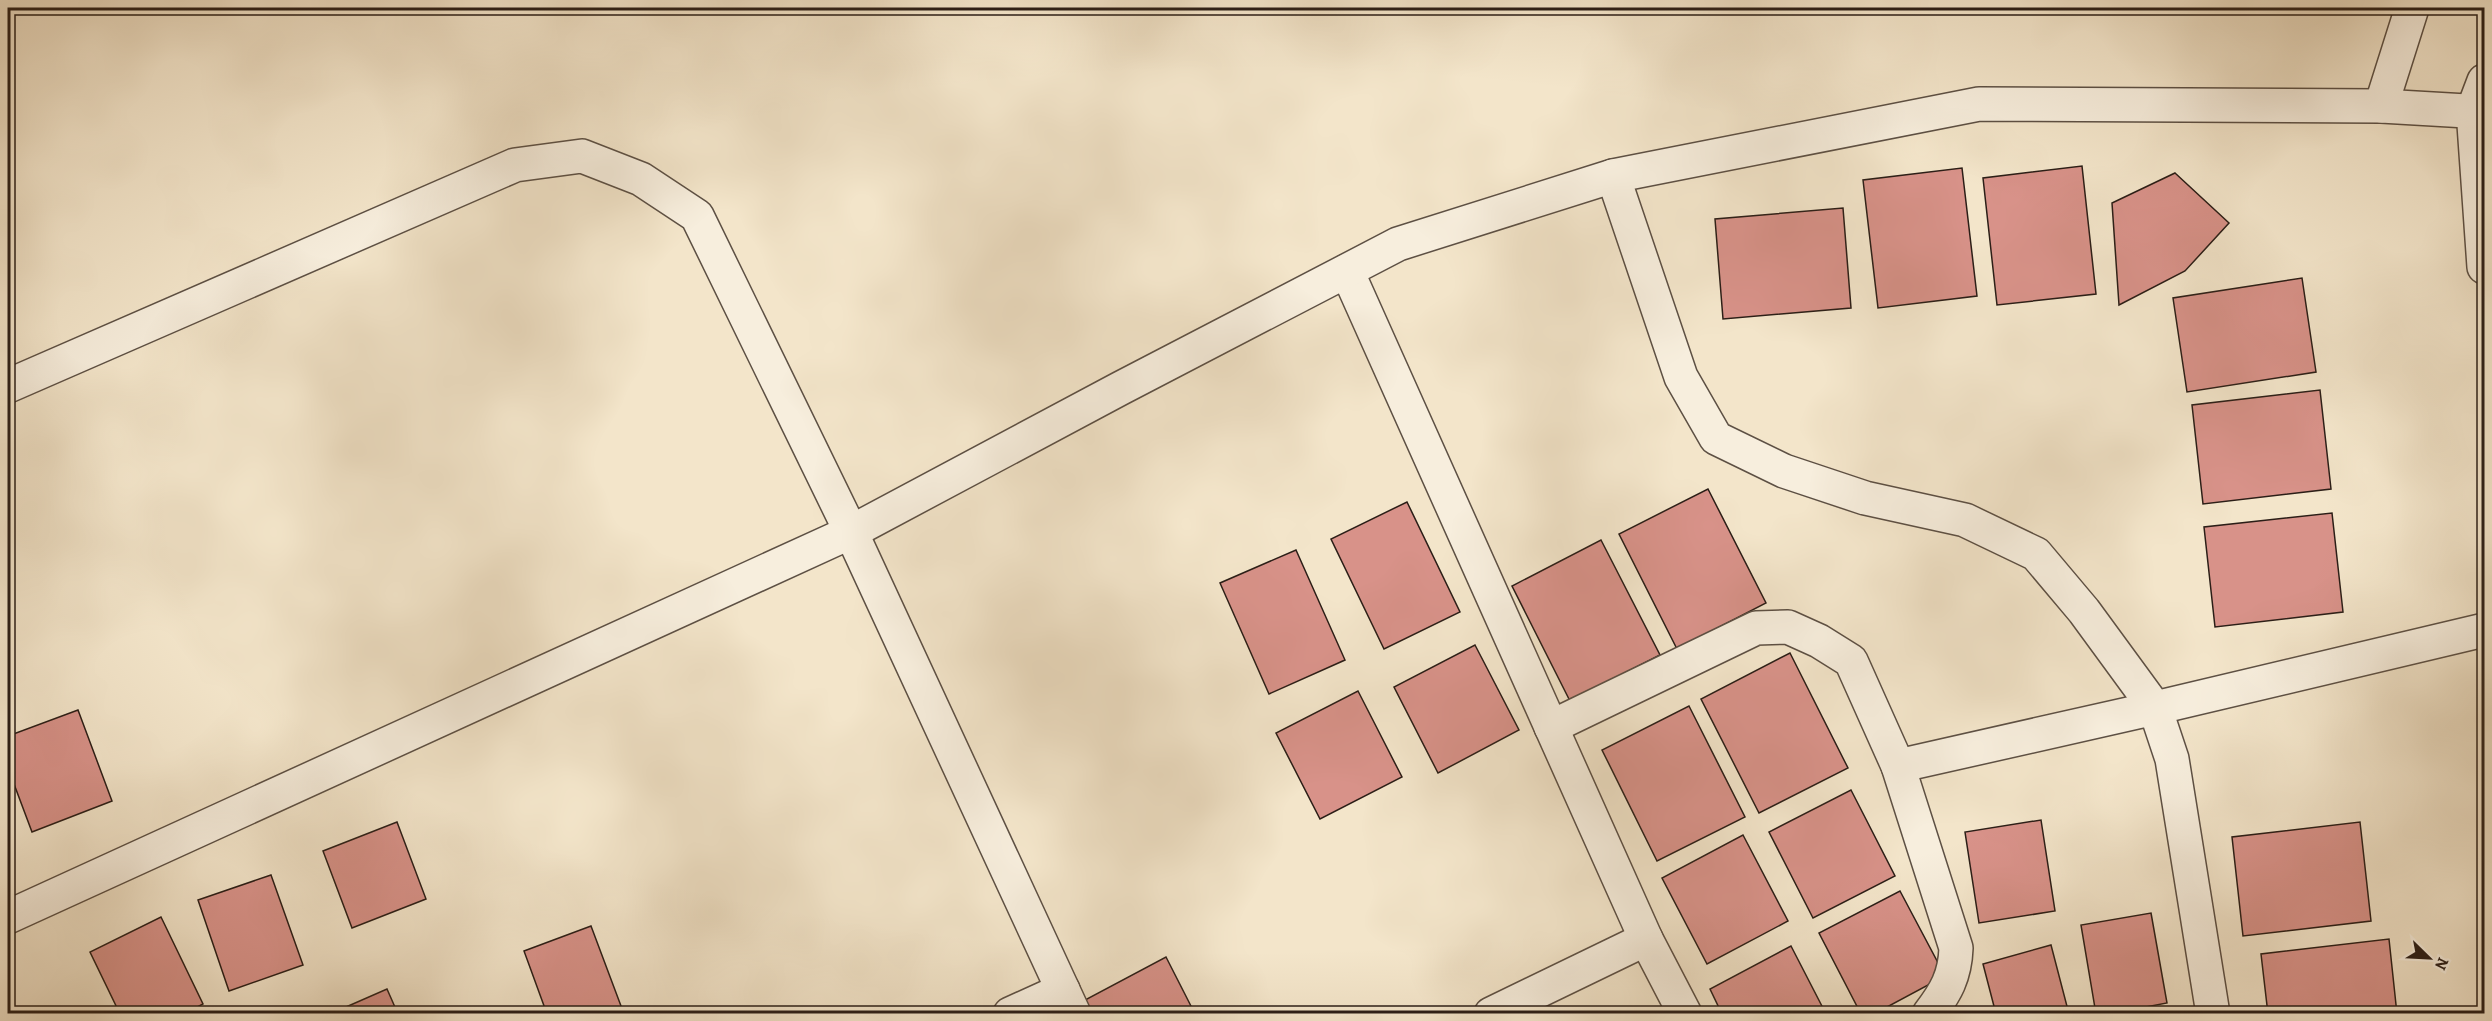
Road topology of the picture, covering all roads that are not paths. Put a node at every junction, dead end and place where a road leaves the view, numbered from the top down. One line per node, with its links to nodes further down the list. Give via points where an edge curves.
1 (2412, 8): 3 (street)
2 (2481, 101): 3 (street); 5 (street)
3 (2381, 105): 4 (street, via 1979,104)
4 (1613, 176): 6 (street, via 1398,244); 10 (street, via 1682,377 1716,438 1784,471 1865,498 1965,520 2036,554 2084,611)
5 (2484, 267)
6 (1347, 271): 8 (street); 11 (street)
7 (8, 386): 8 (street, via 515,165 582,156 641,179 697,216)
8 (851, 532): 13 (street); 15 (street)
9 (2484, 630): 10 (street)
10 (2155, 708): 12 (street); 20 (street, via 2172,759)
11 (1551, 727): 12 (street, via 1756,628 1788,627 1851,662); 14 (street)
12 (1898, 766): 19 (street, via 1956,948 1956,964 1945,994)
13 (8, 917)
14 (1646, 939): 17 (street); 18 (street)
15 (1069, 1002): 16 (street)
16 (1010, 1014)
17 (1491, 1014)
18 (1685, 1014)
19 (1929, 1014)
20 (2213, 1014)

